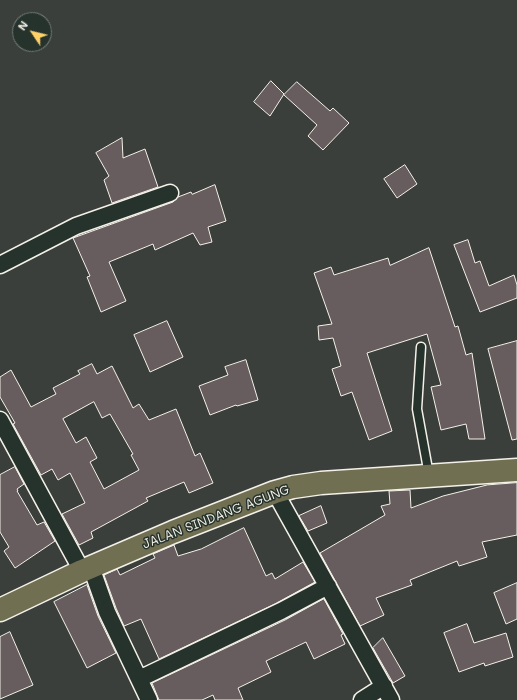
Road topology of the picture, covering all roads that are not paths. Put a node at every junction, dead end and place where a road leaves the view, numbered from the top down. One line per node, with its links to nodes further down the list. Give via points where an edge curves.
1 (170, 193): 2 (street, via 76,226)
2 (0, 264)
3 (421, 347): 6 (lane, via 417,409)
4 (0, 420): 8 (street)
5 (517, 470): 6 (main road, JALAN SINDANG AGUNG)
6 (429, 475): 7 (main road, JALAN SINDANG AGUNG, via 321,483)
7 (275, 492): 8 (main road, JALAN SINDANG AGUNG); 9 (street)
8 (87, 569): 10 (main road, JALAN SINDANG AGUNG); 11 (street)
9 (328, 586): 11 (street); 12 (street)
10 (0, 610)
11 (139, 679): 13 (street)
12 (387, 693): 14 (street)
13 (149, 700)
14 (362, 700)

